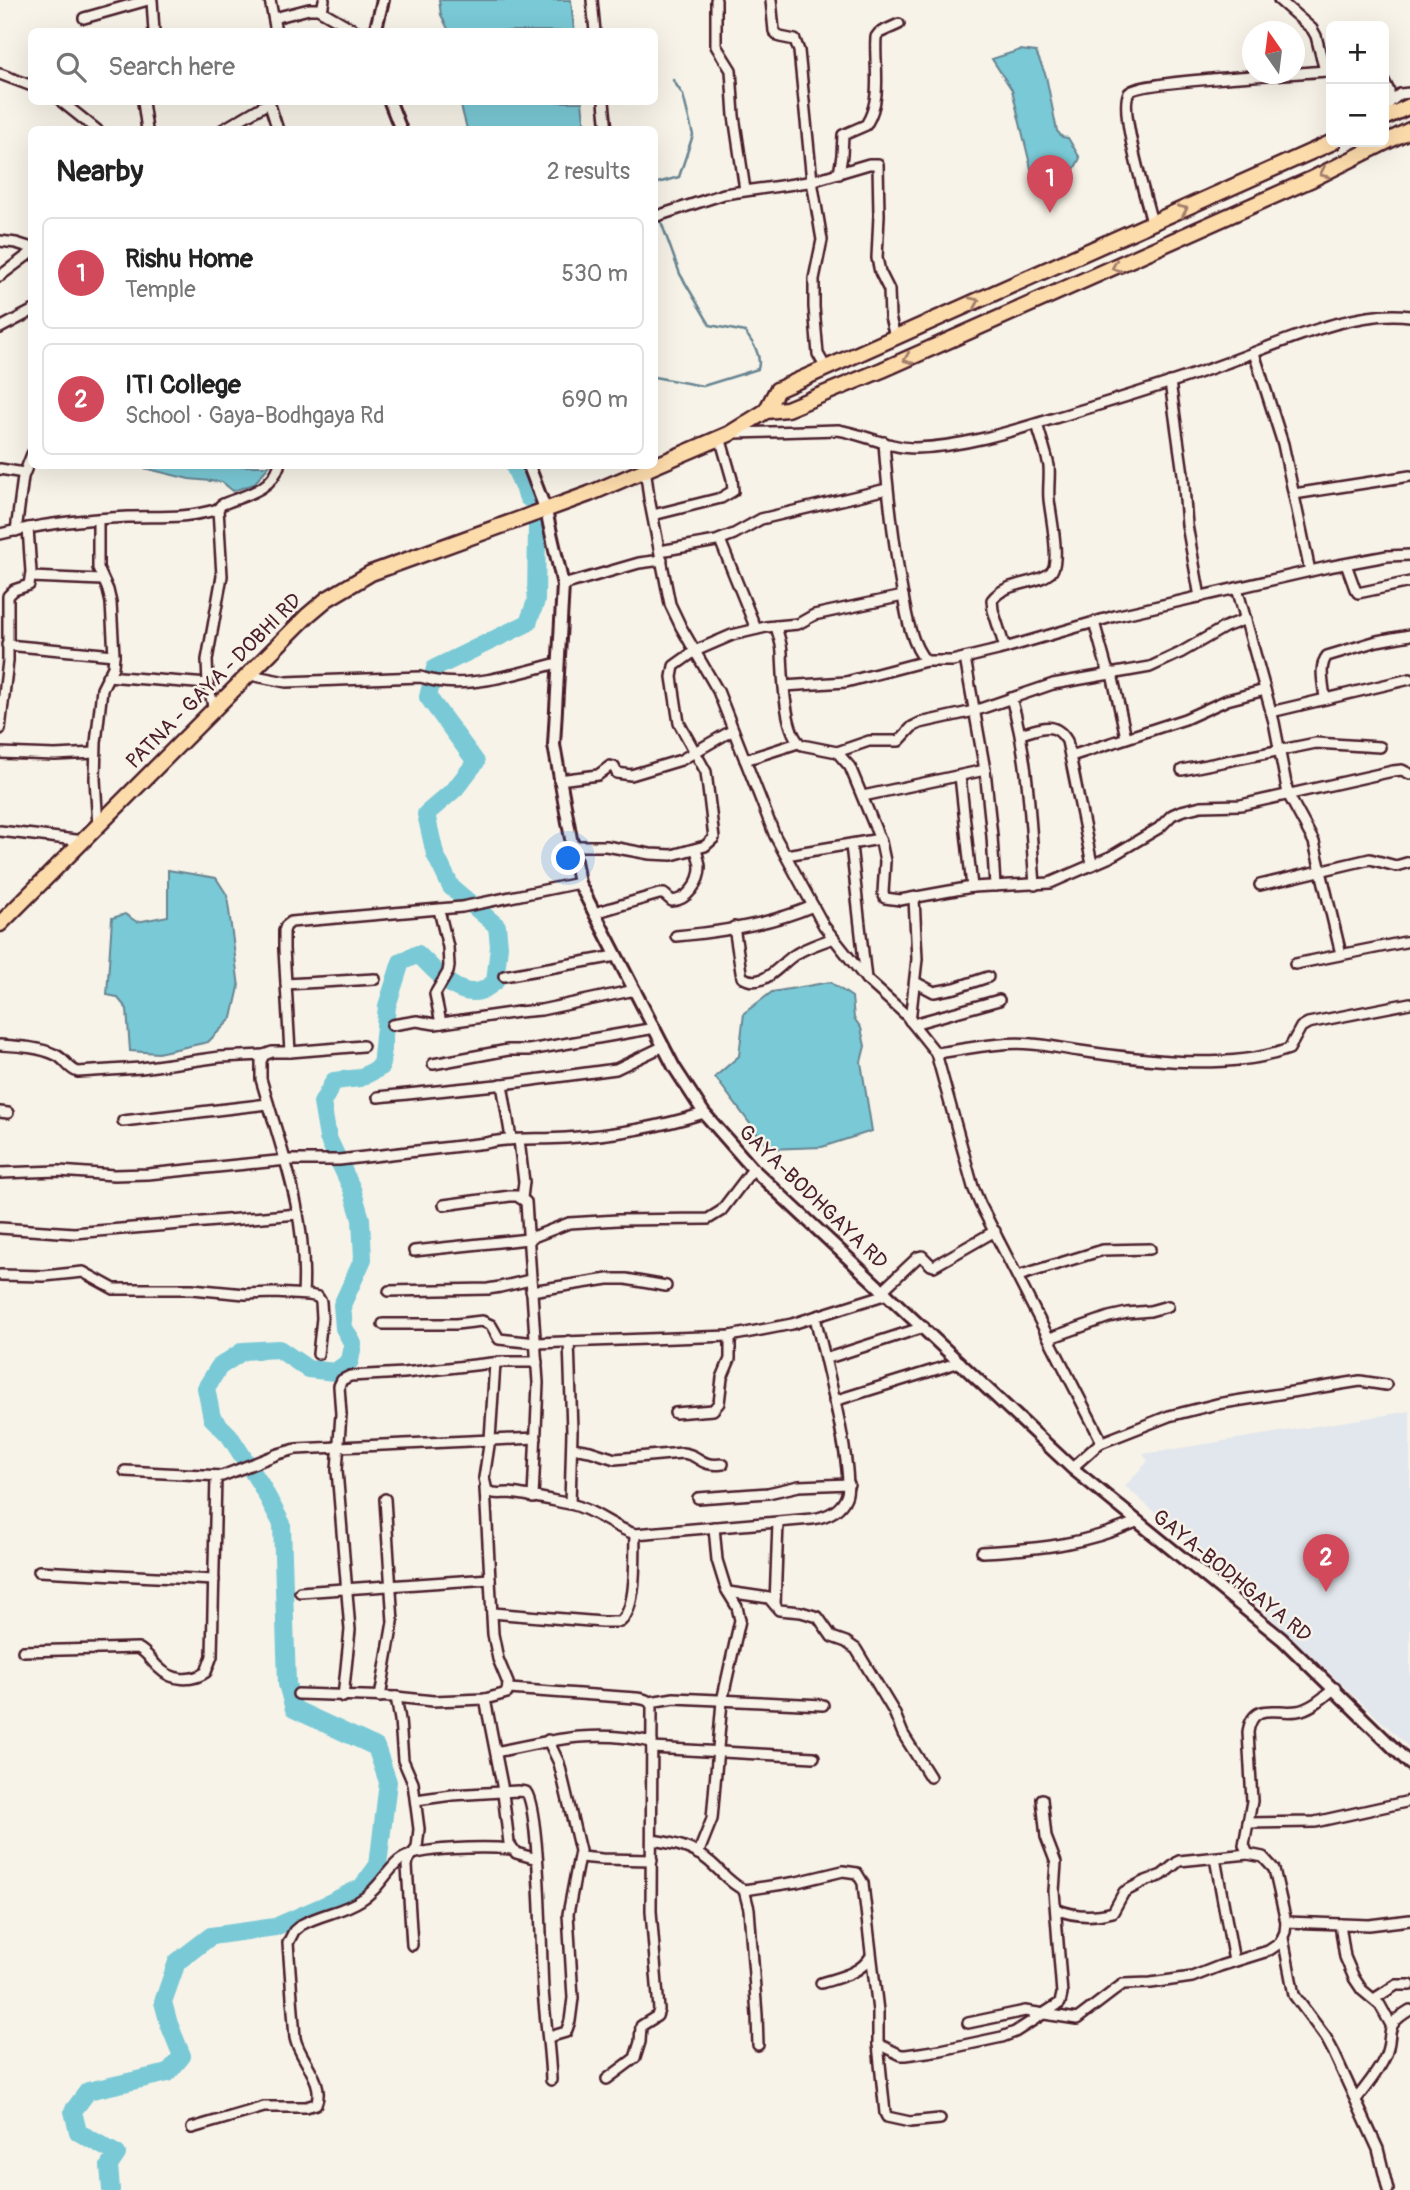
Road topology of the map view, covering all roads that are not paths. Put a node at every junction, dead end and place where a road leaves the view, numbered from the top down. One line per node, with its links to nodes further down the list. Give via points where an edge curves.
1 (150, 0): 10 (street); 13 (street)
2 (270, 0): 11 (street)
3 (324, 0): 9 (street)
4 (383, 0): 16 (street)
5 (592, 0): 17 (street)
6 (716, 0): 42 (street, via 716,46 731,70)
7 (771, 0): 41 (street, via 774,31 795,40 799,51)
8 (1279, 0): 18 (street, via 1312,29)
9 (322, 11): 11 (street, via 309,9); 15 (street)
10 (84, 18)
11 (274, 18): 14 (street)
12 (899, 24): 40 (street, via 876,37 878,85 874,100 866,125 843,135)
13 (154, 28)
14 (275, 28)
15 (351, 28)
16 (376, 28)
17 (595, 28)
18 (1326, 65)
19 (1326, 71): 44 (street, via 1180,82 1128,93 1128,125)
20 (0, 74): 21 (street)
21 (28, 84)
22 (1410, 93): 30 (street, via 1400,94)
23 (66, 105): 32 (street)
24 (143, 105): 33 (street)
25 (265, 105): 34 (street)
26 (271, 105): 35 (street)
27 (391, 105): 36 (street)
28 (604, 105): 37 (street)
29 (1410, 106): 31 (main road)
30 (1389, 108)
31 (1389, 111)
32 (92, 126)
33 (146, 126)
34 (229, 126)
35 (277, 126)
36 (399, 126)
37 (607, 126)
38 (1408, 131): 56 (main road, one-way to 56, via 1312,179 946,342 787,409)
39 (1326, 145): 44 (main road, one-way to 39)
40 (839, 174): 41 (street); 52 (street, via 874,163 880,168 877,258 889,290)
41 (812, 181): 42 (street); 54 (street, via 822,240 814,307 818,354)
42 (745, 190): 43 (street)
43 (658, 216)
44 (1152, 223): 52 (main road, one-way to 44)
45 (0, 241): 46 (street)
46 (28, 248)
47 (28, 253): 48 (street)
48 (0, 276)
49 (28, 313): 51 (street)
50 (1410, 317): 53 (street, via 1382,316 1330,326)
51 (0, 328)
52 (895, 337): 54 (main road)
53 (1254, 353): 55 (street); 70 (street, via 1279,428)
54 (826, 368): 56 (main road, via 777,390)
55 (1170, 382): 57 (street); 89 (street)
56 (766, 411): 58 (main road, PATNA - GAYA - DOBHI RD)
57 (1037, 424): 59 (street, via 925,447); 96 (street, via 1049,472 1054,567 1049,574 1008,588 992,600)
58 (725, 435): 59 (street, via 838,430); 60 (main road, PATNA - GAYA - DOBHI RD); 73 (street, via 733,491)
59 (884, 442): 69 (street)
60 (658, 462)
61 (28, 464): 67 (street)
62 (278, 469): 71 (street, via 268,483)
63 (530, 469): 72 (street, GAYA-BODHGAYA RD)
64 (640, 469): 72 (main road, PATNA - GAYA - DOBHI RD)
65 (645, 469): 73 (street)
66 (0, 470): 67 (street)
67 (24, 473): 76 (street)
68 (1410, 476): 70 (street)
69 (887, 489): 78 (street, via 761,519); 88 (street)
70 (1294, 494): 82 (street)
71 (218, 509): 74 (street, via 191,516); 107 (street, via 222,566 207,660)
72 (546, 511): 86 (street, GAYA-BODHGAYA RD); 104 (main road, PATNA - GAYA - DOBHI RD, via 371,573 307,615)
73 (653, 515): 80 (street)
74 (98, 520): 75 (street); 84 (street, via 97,558)
75 (28, 528): 76 (street); 83 (street)
76 (16, 530): 77 (street)
77 (0, 534)
78 (720, 540): 80 (street); 93 (street)
79 (1410, 555): 81 (street)
80 (661, 556): 86 (street); 97 (street, via 670,604)
81 (1346, 564): 82 (street); 85 (street, via 1358,593)
82 (1310, 571): 87 (street)
83 (31, 577): 84 (street); 95 (street, via 29,585 8,596)
84 (102, 580): 98 (street, via 111,603)
85 (1410, 582)
86 (563, 586): 101 (street, GAYA-BODHGAYA RD)
87 (1237, 588): 89 (street); 90 (street)
88 (903, 596): 92 (street); 100 (street, via 914,642)
89 (1200, 597): 91 (street)
90 (1246, 619): 103 (street, via 1167,660); 109 (street)
91 (1094, 622): 96 (street); 103 (street)
92 (776, 626): 93 (street); 108 (street)
93 (756, 629): 97 (street)
94 (1410, 635): 111 (street, via 1327,656 1322,667)
95 (7, 645): 98 (street); 102 (street)
96 (1005, 648): 99 (street)
97 (695, 651): 116 (street); 122 (street, via 678,661 672,671 680,728)
98 (114, 655): 105 (street)
99 (965, 658): 100 (street); 113 (street)
100 (926, 661): 108 (street, via 846,682)
101 (558, 663): 104 (street, via 456,682 424,677 286,682); 132 (street, GAYA-BODHGAYA RD, via 554,732)
102 (3, 672): 115 (street)
103 (1112, 674): 110 (street, via 1052,684); 118 (street)
104 (250, 675): 112 (main road, PATNA - GAYA - DOBHI RD)
105 (107, 676): 107 (street); 125 (street)
106 (1410, 679): 111 (street)
107 (208, 684): 112 (street)
108 (784, 686): 119 (street)
109 (1265, 690): 114 (street); 118 (street, via 1227,699 1185,719)
110 (1011, 698): 113 (street); 117 (street)
111 (1325, 699): 114 (street)
112 (214, 710): 135 (main road, PATNA - GAYA - DOBHI RD)
113 (974, 711): 123 (street, via 920,723 899,741 869,741); 128 (street)
114 (1271, 712): 121 (street)
115 (0, 729)
116 (733, 730): 122 (street); 127 (street)
117 (1021, 733): 126 (street, via 1057,729); 147 (street)
118 (1126, 737): 126 (street)
119 (798, 743): 123 (street); 127 (street)
120 (1380, 747): 121 (street, via 1316,743)
121 (1280, 751): 129 (street); 133 (street)
122 (696, 752): 132 (street, via 640,773 625,775 610,766 598,775); 141 (street, via 707,779 714,833 712,842)
123 (837, 752): 134 (street, via 850,767)
124 (0, 753): 125 (street)
125 (95, 753): 135 (street)
126 (1071, 756): 144 (street)
127 (745, 760): 142 (street)
128 (985, 770): 131 (street); 149 (street)
129 (1182, 770)
130 (1410, 774): 133 (street, via 1393,771)
131 (960, 776): 134 (street); 150 (street)
132 (559, 780): 140 (street, GAYA-BODHGAYA RD)
133 (1288, 794): 144 (street, via 1181,811); 145 (street, via 1310,832)
134 (863, 796): 137 (street)
135 (98, 827): 138 (main road, PATNA - GAYA - DOBHI RD)
136 (0, 831): 138 (street)
137 (880, 839): 139 (street); 151 (street, via 885,898)
138 (84, 841): 155 (main road, PATNA - GAYA - DOBHI RD)
139 (851, 845): 142 (street); 166 (street)
140 (572, 846): 141 (street, via 662,855); 146 (street, GAYA-BODHGAYA RD)
141 (696, 849): 154 (street, via 699,874 682,899 672,901 659,894)
142 (786, 855): 152 (street)
143 (1410, 862): 145 (street, via 1396,866 1370,859)
144 (1092, 864): 147 (street)
145 (1321, 871): 148 (street); 160 (street)
146 (579, 883): 153 (street); 154 (street, GAYA-BODHGAYA RD)
147 (1035, 885): 149 (street)
148 (1260, 885)
149 (995, 886): 150 (street)
150 (972, 887): 151 (street)
151 (914, 898): 167 (street)
152 (813, 906): 156 (street); 158 (street)
153 (439, 910): 168 (street, via 291,922 284,931); 173 (street, via 448,947 448,972 435,994)
154 (594, 913): 161 (street, GAYA-BODHGAYA RD)
155 (0, 924)
156 (734, 927): 157 (street); 158 (street, via 741,972 751,981 768,977 797,953)
157 (676, 936)
158 (833, 938): 166 (street)
159 (1410, 941): 160 (street)
160 (1341, 954): 162 (street)
161 (617, 956): 163 (street); 169 (street, GAYA-BODHGAYA RD)
162 (1295, 964)
163 (504, 976)
164 (988, 977): 167 (street, via 934,992)
165 (375, 979): 168 (street)
166 (866, 979): 172 (street)
167 (915, 982): 172 (street)
168 (286, 984): 179 (street)
169 (635, 990): 173 (street, via 541,1010); 175 (street, GAYA-BODHGAYA RD)
170 (999, 1000): 172 (street)
171 (1410, 1003): 180 (street, via 1308,1023 1289,1049 1246,1058 1173,1062 1016,1043)
172 (911, 1022): 180 (street)
173 (441, 1023): 174 (street)
174 (392, 1025)
175 (655, 1028): 178 (street, GAYA-BODHGAYA RD); 182 (street)
176 (0, 1045): 181 (street, via 56,1055 78,1072)
177 (363, 1046): 179 (street)
178 (664, 1046): 183 (street, via 616,1069); 186 (street, GAYA-BODHGAYA RD)
179 (290, 1052): 181 (street)
180 (936, 1052): 196 (street, via 973,1187)
181 (264, 1055): 185 (street, via 261,1079)
182 (433, 1063)
183 (502, 1084): 184 (street); 188 (street)
184 (378, 1097)
185 (268, 1104): 187 (street); 189 (street)
186 (704, 1113): 188 (street, via 603,1134); 190 (street, GAYA-BODHGAYA RD)
187 (123, 1121)
188 (515, 1139): 189 (street, via 339,1160); 192 (street, via 524,1182)
189 (287, 1160): 191 (street, via 138,1175); 194 (street)
190 (753, 1169): 197 (street, via 721,1211 708,1219 569,1223); 206 (street, GAYA-BODHGAYA RD)
191 (0, 1173)
192 (522, 1198): 193 (street); 197 (street)
193 (444, 1205)
194 (298, 1214): 195 (street, via 74,1233); 207 (street)
195 (0, 1228)
196 (995, 1231): 201 (street); 206 (street, via 934,1266 918,1257)
197 (528, 1239): 199 (street); 202 (street)
198 (1150, 1249): 201 (street, via 1103,1250)
199 (414, 1251)
200 (0, 1275): 207 (street, via 83,1272 114,1289)
201 (1018, 1276): 213 (street)
202 (530, 1280): 204 (street, via 488,1289); 205 (street)
203 (666, 1286): 205 (street, via 608,1279)
204 (389, 1291)
205 (531, 1291): 215 (street)
206 (885, 1292): 209 (street); 211 (street, GAYA-BODHGAYA RD)
207 (303, 1294): 216 (street, via 321,1301)
208 (1168, 1306): 213 (street, via 1097,1320)
209 (815, 1317): 212 (street); 217 (street)
210 (383, 1324): 215 (street, via 482,1321 491,1325 499,1339)
211 (924, 1327): 217 (street); 219 (street, GAYA-BODHGAYA RD)
212 (730, 1336): 214 (street); 223 (street, via 730,1359 717,1407)
213 (1050, 1339): 226 (street)
214 (569, 1341): 215 (street); 228 (street)
215 (536, 1343): 218 (street)
216 (318, 1354)
217 (825, 1359): 222 (street)
218 (537, 1362): 220 (street); 224 (street)
219 (960, 1362): 222 (street); 230 (street, GAYA-BODHGAYA RD)
220 (495, 1363): 225 (street); 227 (street, via 346,1377 339,1385)
221 (1386, 1385): 226 (street, via 1360,1381 1210,1406 1169,1416)
222 (834, 1401): 233 (street)
223 (675, 1413)
224 (536, 1438): 225 (street); 235 (street)
225 (489, 1439): 227 (street); 234 (street)
226 (1100, 1443): 230 (street)
227 (338, 1448): 232 (street, via 296,1449); 248 (street)
228 (572, 1448): 229 (street, via 615,1459 682,1452 708,1465); 238 (street)
229 (723, 1464)
230 (1072, 1468): 239 (street, GAYA-BODHGAYA RD)
231 (125, 1471): 232 (street)
232 (216, 1476): 246 (street)
233 (849, 1484): 236 (street); 240 (street, via 844,1502 829,1515)
234 (485, 1486): 235 (street, via 492,1494); 245 (street)
235 (533, 1498): 238 (street)
236 (698, 1498)
237 (385, 1499): 247 (street)
238 (570, 1504): 242 (street)
239 (1136, 1521): 243 (street, via 1062,1545); 254 (street, GAYA-BODHGAYA RD, via 1218,1585)
240 (778, 1524): 241 (street); 251 (street)
241 (714, 1527): 242 (street); 250 (street, via 717,1560)
242 (635, 1534): 252 (street, via 632,1597 620,1622)
243 (982, 1552)
244 (39, 1571): 246 (street)
245 (490, 1579): 247 (street); 252 (street)
246 (214, 1580): 253 (street, via 212,1656 206,1672 194,1678 168,1675 138,1648)
247 (391, 1587): 248 (street); 258 (street, via 393,1622)
248 (348, 1588): 249 (street); 257 (street)
249 (300, 1591)
250 (728, 1592): 251 (street, via 769,1598); 262 (street, via 740,1620)
251 (775, 1604): 270 (street, via 779,1610 818,1617 832,1637 856,1649)
252 (492, 1613): 255 (street, via 498,1659)
253 (23, 1650)
254 (1335, 1688): 269 (street, GAYA-BODHGAYA RD); 275 (street, via 1307,1708 1259,1712 1250,1723 1252,1801)
255 (509, 1689): 260 (street); 261 (street)
256 (298, 1694): 257 (street)
257 (343, 1697): 258 (street)
258 (380, 1697): 259 (street)
259 (396, 1698): 260 (street); 273 (street, via 403,1759)
260 (485, 1699): 266 (street)
261 (650, 1702): 262 (street, via 674,1698); 265 (street)
262 (722, 1702): 263 (street); 267 (street)
263 (823, 1705)
264 (548, 1740): 265 (street, via 598,1735); 266 (street); 281 (street, via 559,1763)
265 (652, 1745): 267 (street); 276 (street)
266 (496, 1752): 271 (street)
267 (716, 1752): 268 (street); 278 (street, via 712,1819)
268 (814, 1757)
269 (1410, 1764)
270 (930, 1777)
271 (503, 1793): 273 (street); 277 (street); 282 (street, via 529,1795)
272 (1042, 1799): 286 (street, via 1046,1837 1056,1863)
273 (416, 1800): 280 (street, via 419,1840)
274 (1410, 1801): 275 (street, via 1315,1822)
275 (1248, 1823): 279 (street, via 1244,1845)
276 (652, 1840): 278 (street); 284 (street)
277 (512, 1849): 280 (street, via 470,1848); 282 (street)
278 (698, 1854): 285 (street)
279 (1248, 1854): 283 (street); 288 (street, via 1263,1857 1273,1868)
280 (411, 1856): 291 (street, via 407,1866); 308 (street, via 399,1861 363,1899 301,1925 291,1937 295,2038 315,2080 316,2104 264,2107)
281 (580, 1857): 284 (street); 301 (street, via 568,1914 570,2021 566,2032)
282 (537, 1858): 301 (street)
283 (1214, 1858): 286 (street, via 1179,1861 1162,1875 1130,1887 1113,1912 1087,1916); 293 (street)
284 (652, 1860): 304 (street, via 659,2010 641,2026 635,2058)
285 (744, 1890): 292 (street, via 843,1871 858,1873); 303 (street)
286 (1056, 1909): 298 (street, via 1062,1998)
287 (1410, 1920): 289 (street)
288 (1286, 1922): 289 (street); 290 (street)
289 (1340, 1924): 296 (street, via 1353,1978)
290 (1283, 1938): 293 (street, via 1268,1951); 306 (street, via 1294,1995 1326,2038)
291 (412, 1945)
292 (871, 1956): 294 (street, via 858,1970); 302 (street)
293 (1234, 1961): 298 (street, via 1192,1977 1123,1984 1077,2019)
294 (821, 1983)
295 (1410, 1985): 296 (street, via 1396,1985)
296 (1374, 1998): 300 (street)
297 (1410, 2010): 300 (street)
298 (1043, 2013): 299 (street, via 1025,2011); 302 (street, via 1002,2037 941,2050 901,2055)
299 (968, 2023)
300 (1391, 2025): 306 (street, via 1384,2059)
301 (549, 2037): 305 (street)
302 (878, 2044): 307 (street, via 887,2117)
303 (758, 2045)
304 (607, 2079)
305 (551, 2080)
306 (1356, 2100): 309 (street, via 1378,2149)
307 (940, 2119)
308 (191, 2128)
309 (1388, 2190)

